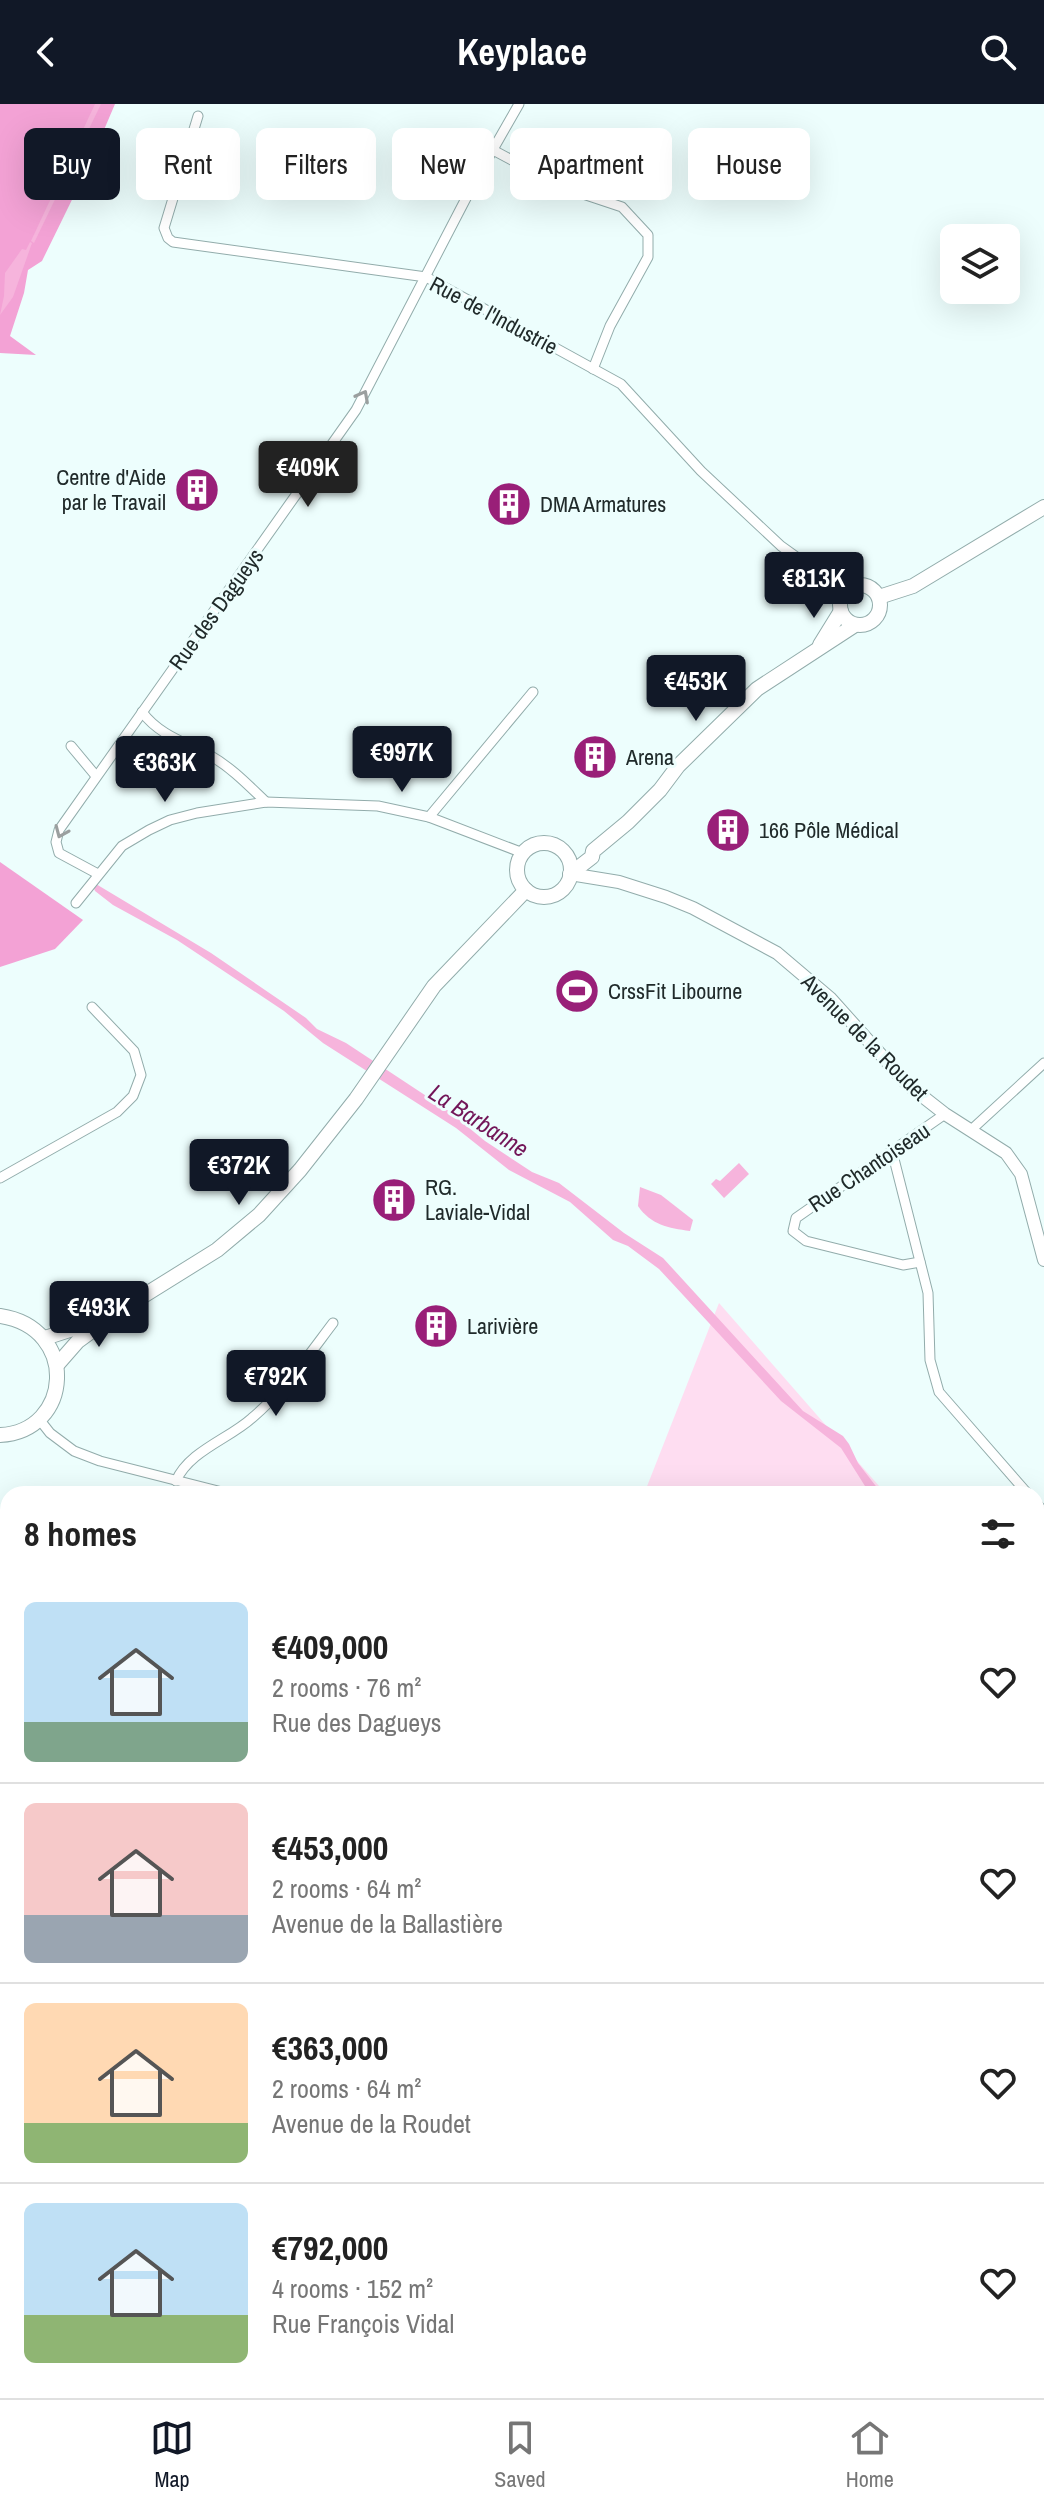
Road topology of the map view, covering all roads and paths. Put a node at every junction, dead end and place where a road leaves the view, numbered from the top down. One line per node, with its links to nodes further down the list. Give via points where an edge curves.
1 (519, 104): 3 (street, Rue des Dagueys)
2 (198, 116): 6 (street, Rue de l'Industrie, via 164,228 173,242)
3 (494, 148)
4 (494, 151): 7 (street, via 562,187 622,207 648,235 648,257)
5 (467, 200): 6 (street, Rue des Dagueys)
6 (426, 277): 7 (street, Rue de l'Industrie); 16 (street, Rue des Dagueys, one-way to 6, via 356,410)
7 (593, 369): 9 (street, Rue de l'Industrie, via 621,384 701,471 781,546)
8 (1044, 507): 11 (main road, via 913,586)
9 (820, 574): 10 (street, Rue de l'Industrie); 12 (street, Rue de l'Industrie)
10 (852, 587): 11 (main road, via 867,586); 12 (main road)
11 (879, 597): 13 (main road, via 876,618)
12 (841, 606): 13 (main road, via 844,617); 14 (main road)
13 (855, 625): 14 (main road)
14 (817, 648): 23 (main road, via 757,689)
15 (533, 692): 20 (street)
16 (142, 712): 18 (street, Rue des Dagueys); 19 (street, via 151,724 213,757)
17 (71, 746): 18 (street)
18 (96, 776): 24 (street, Rue des Dagueys, one-way to 24, via 56,842 59,853)
19 (266, 802): 20 (street, via 378,806); 24 (street, via 170,820 122,846)
20 (429, 817): 21 (street)
21 (523, 853): 22 (main road, via 546,843); 27 (main road, via 517,873)
22 (565, 854): 23 (main road); 25 (main road)
23 (592, 854): 25 (main road); 26 (street)
24 (98, 874): 28 (street)
25 (570, 874): 26 (street, Avenue de la Roudet); 27 (main road, via 563,889 549,897)
26 (598, 878): 31 (street, Avenue de la Roudet, via 693,908 777,953 830,998 908,1085)
27 (526, 890): 37 (main road, via 434,986 356,1099 259,1215 217,1250)
28 (76, 903)
29 (92, 1007): 34 (street, via 134,1051 141,1075 133,1096 117,1112)
30 (1044, 1063): 32 (street)
31 (945, 1114): 32 (street, Avenue de la Roudet); 33 (street, Rue Chantoiseau)
32 (970, 1131): 35 (street, Avenue de la Roudet, via 1006,1153 1021,1174)
33 (892, 1151): 36 (street); 36 (street, Rue Chantoiseau, via 796,1218 793,1231 806,1241 903,1265)
34 (0, 1178)
35 (1044, 1260)
36 (920, 1262): 46 (street, via 928,1293 930,1360 939,1392)
37 (119, 1311): 40 (main road); 41 (main road, via 78,1341)
38 (0, 1316): 40 (main road, via 16,1318)
39 (333, 1323): 44 (street, via 274,1398 185,1466)
40 (45, 1338): 41 (main road)
41 (57, 1365): 42 (main road, via 51,1403)
42 (39, 1419): 43 (main road, via 23,1430); 44 (street, via 74,1451)
43 (0, 1435)
44 (176, 1481): 45 (street)
45 (197, 1486)
46 (1021, 1486)

